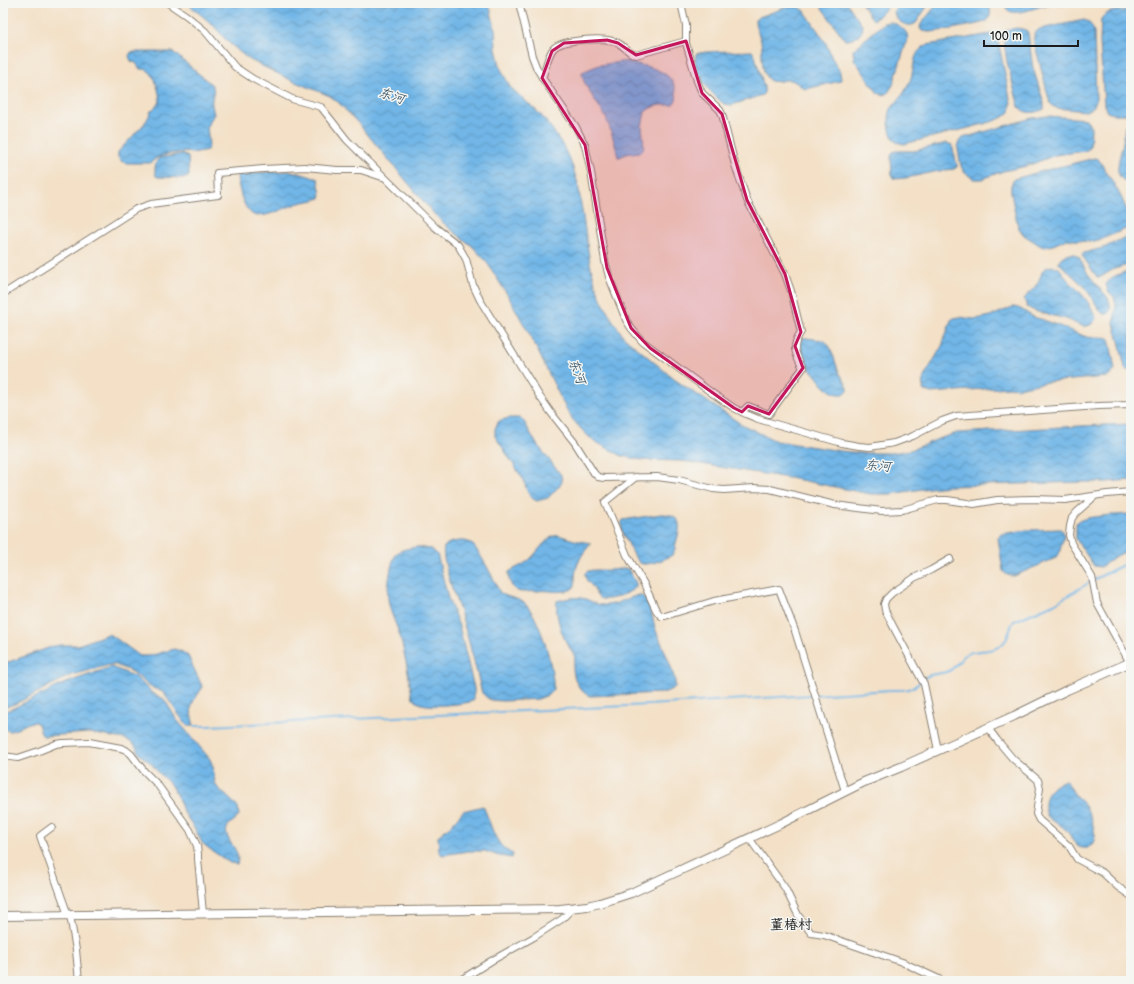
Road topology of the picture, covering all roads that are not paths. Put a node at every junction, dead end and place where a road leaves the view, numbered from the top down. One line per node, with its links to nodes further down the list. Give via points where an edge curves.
1 (168, 3): 6 (street, via 204,31 235,67 292,99 321,107 347,140)
2 (519, 3): 5 (street, via 532,56)
3 (681, 3): 4 (street, via 686,25)
4 (686, 41): 5 (street, via 636,56 618,43 607,40 564,43 552,51); 9 (street, via 699,87 722,114 747,200 785,274 801,332 794,346 803,368 792,384 769,414 748,406)
5 (542, 78): 9 (street, via 576,127 585,145 607,268 620,307 631,328 656,352)
6 (385, 179): 7 (street, via 361,170 305,167 217,172 218,195 151,204 136,209); 10 (street, via 435,227 458,245 466,259 480,300 540,397 594,473 601,478)
7 (3, 294)
8 (1131, 405): 9 (street, via 956,416 902,441 870,447 842,443)
9 (742, 412)
10 (636, 477): 12 (street, via 668,478 718,490 770,489 835,505 882,511 902,510 943,500 974,504 997,500 1065,500); 18 (street, via 605,502 627,555 656,610 661,616 665,616 714,601 779,589 796,631)
11 (1131, 492): 12 (street)
12 (1095, 496): 14 (street, via 1074,515 1069,535 1071,543 1092,577 1097,603)
13 (950, 559): 16 (street, via 914,578 892,593 885,602 888,616 922,680)
14 (1131, 662): 15 (street)
15 (988, 728): 16 (street); 21 (street, via 1012,759 1038,780 1040,788 1036,814 1039,820 1069,846 1076,859 1103,873)
16 (938, 750): 18 (street)
17 (3, 756): 23 (street, via 18,758 56,744 89,742 121,748 131,754 157,784 195,840)
18 (845, 791): 20 (street)
19 (52, 827): 24 (street, via 40,836)
20 (749, 838): 22 (street, via 631,893); 28 (street, via 785,888 798,915 811,933 824,935 902,962)
21 (1131, 896)
22 (573, 908): 23 (street); 27 (street, via 562,919 534,937)
23 (203, 913): 24 (street)
24 (69, 915): 25 (street); 26 (street)
25 (3, 916)
26 (79, 981)
27 (459, 981)
28 (943, 981)

